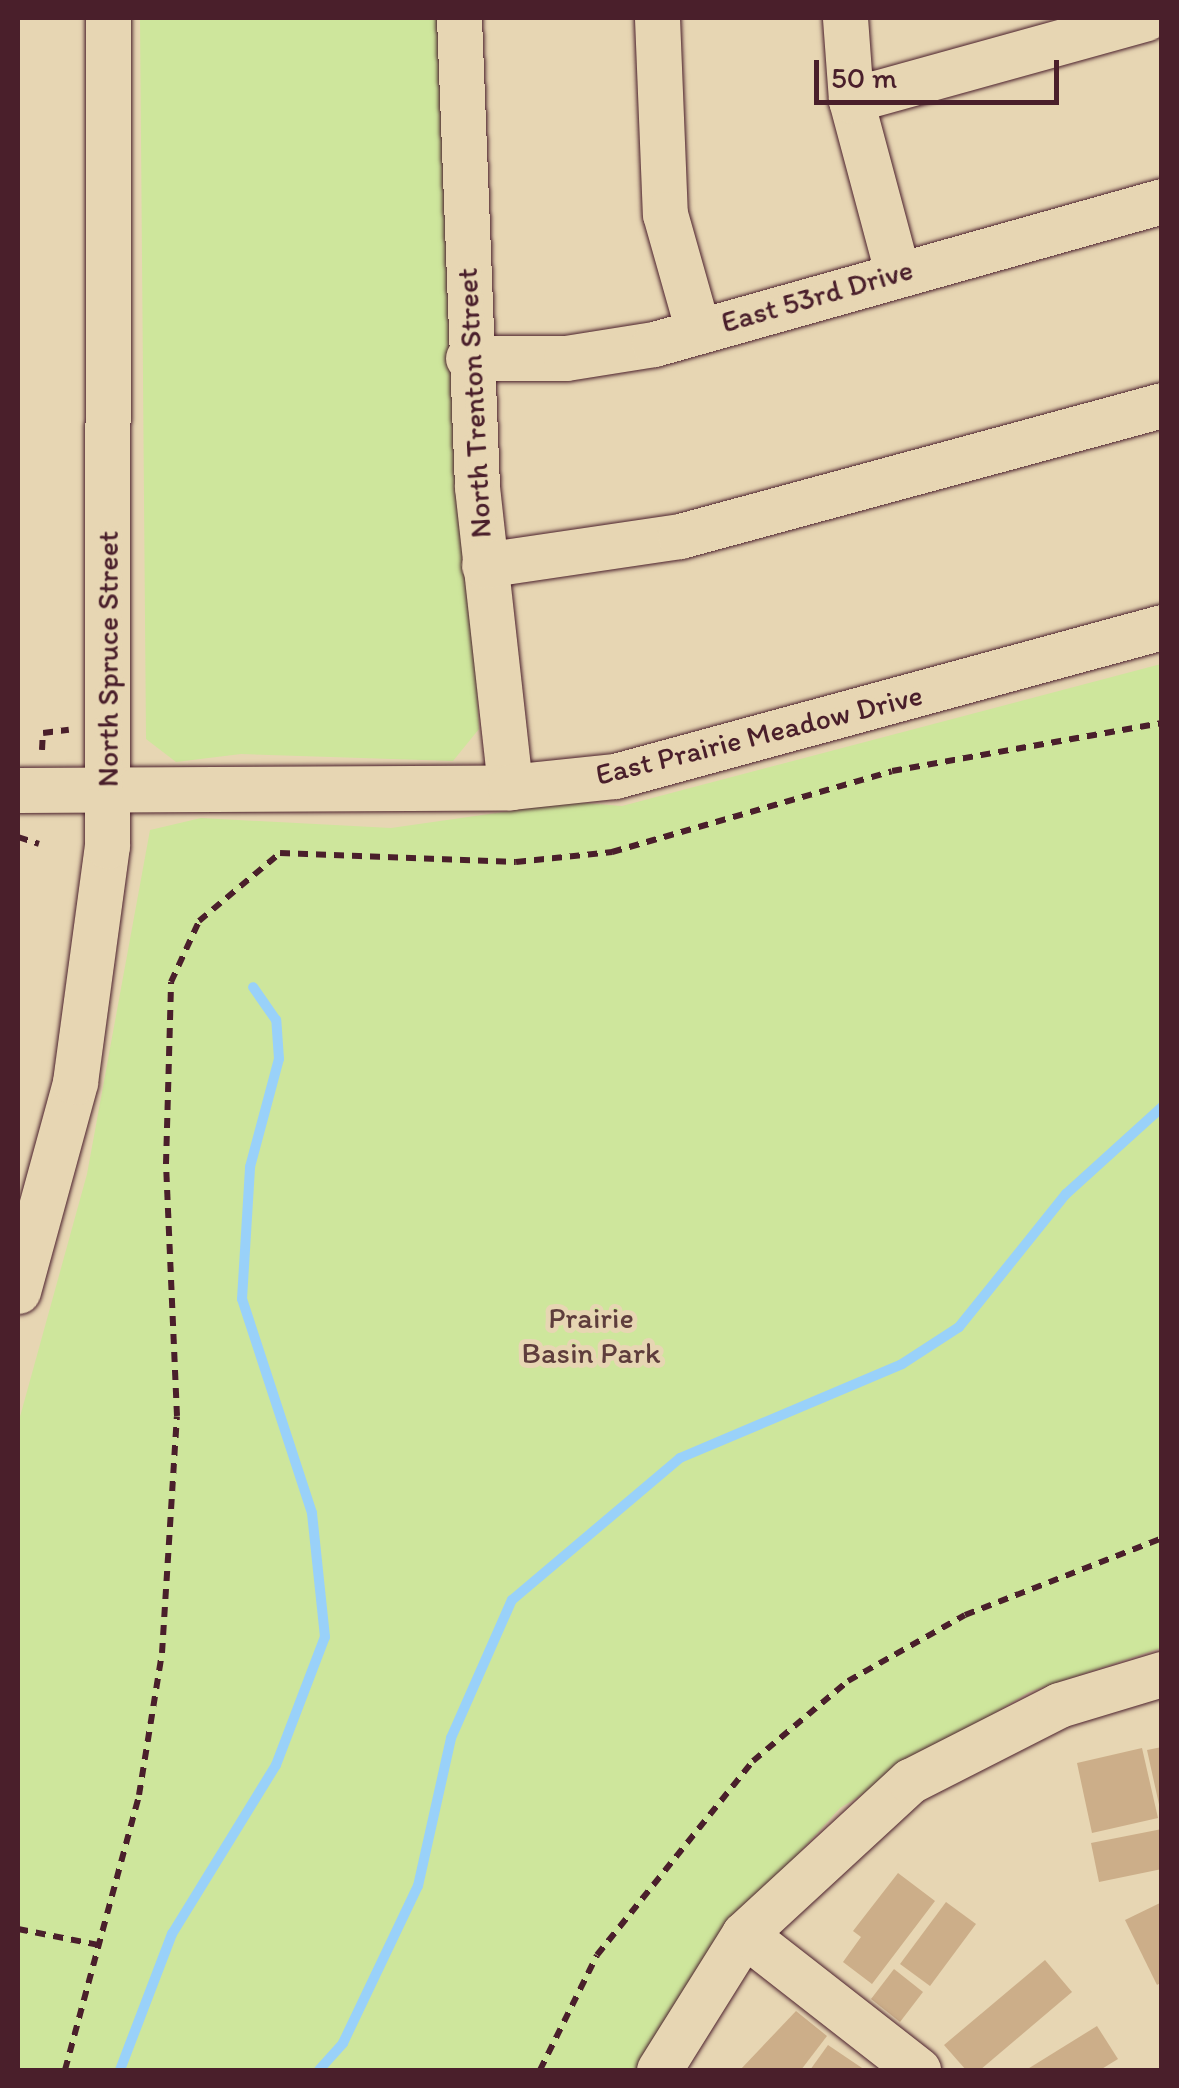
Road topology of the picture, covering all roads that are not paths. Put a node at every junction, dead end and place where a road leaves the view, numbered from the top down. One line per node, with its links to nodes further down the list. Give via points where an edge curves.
1 (108, 18): 15 (street, North Spruce Street)
2 (458, 18): 10 (street, North Trenton Street)
3 (657, 18): 9 (street, via 665,214)
4 (846, 18): 6 (street)
5 (1146, 18): 6 (street)
6 (850, 100): 8 (street)
7 (1162, 201): 8 (street, East 53rd Drive)
8 (898, 272): 9 (street, East 53rd Drive)
9 (698, 331): 10 (street, East 53rd Drive, via 566,358)
10 (468, 358): 12 (street, North Trenton Street)
11 (1162, 405): 12 (street, via 680,536)
12 (484, 566): 14 (street, North Trenton Street)
13 (1162, 627): 14 (street, East Prairie Meadow Drive, via 689,758)
14 (510, 787): 15 (street, East Prairie Meadow Drive)
15 (109, 788): 16 (street, East Prairie Meadow Drive); 17 (street, North Spruce Street, via 91,995)
16 (18, 790)
17 (18, 1291)
18 (1162, 1674): 19 (street, via 1059,1706 910,1781 819,1856)
19 (744, 1934): 20 (street); 21 (street)
20 (660, 2070)
21 (918, 2070)

